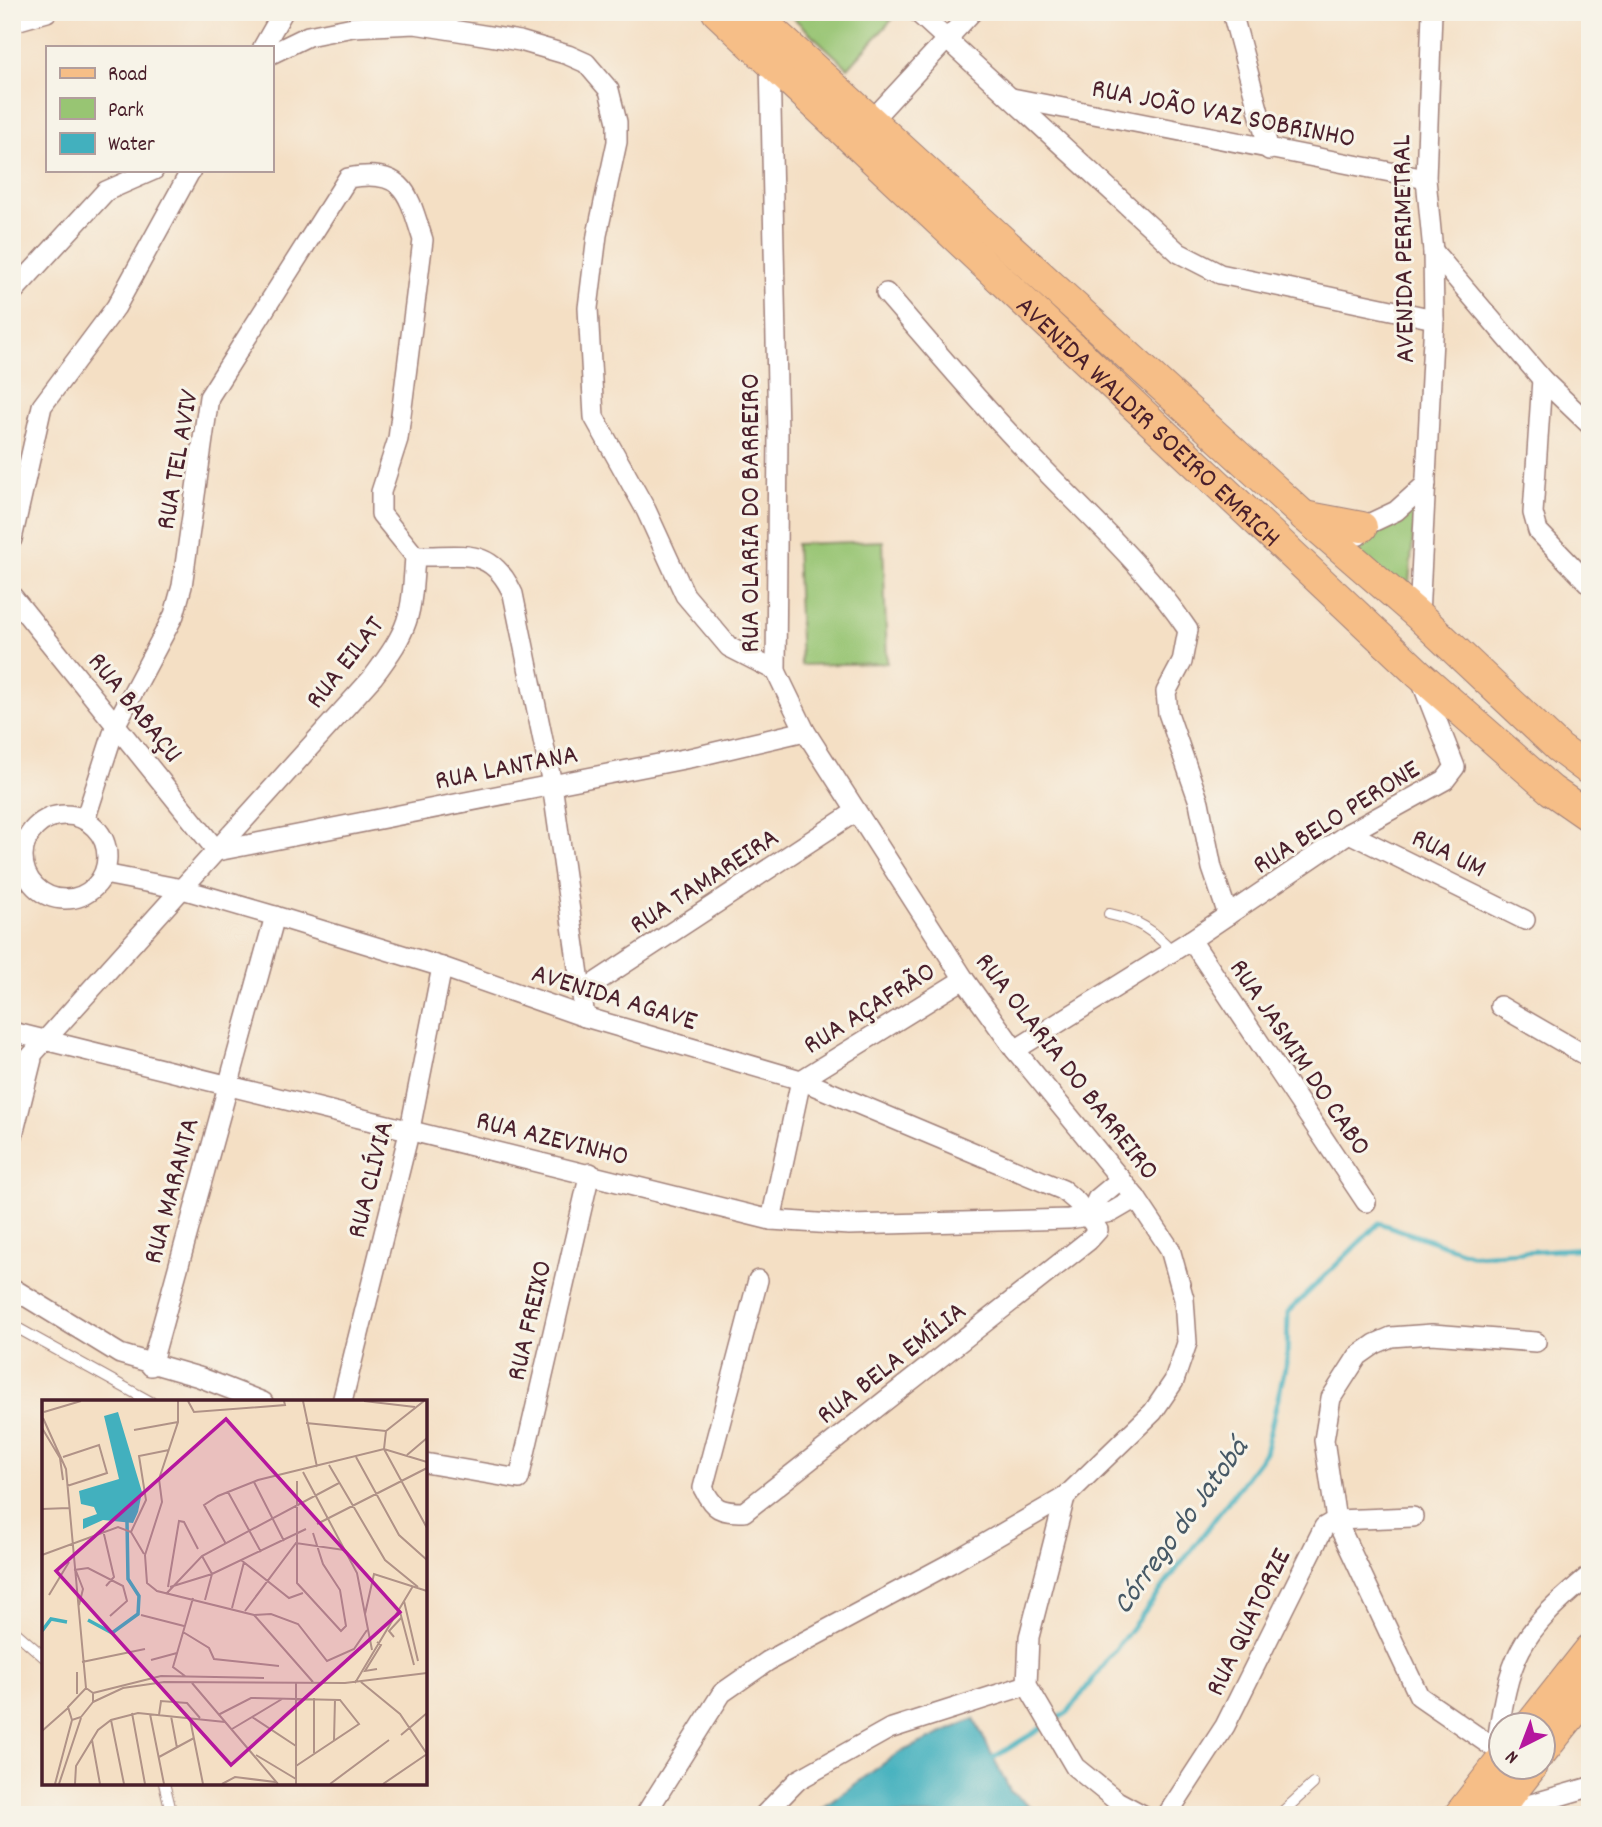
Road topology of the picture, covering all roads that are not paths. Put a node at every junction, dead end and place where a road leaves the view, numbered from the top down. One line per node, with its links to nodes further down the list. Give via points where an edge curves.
1 (47, 12): 9 (street)
2 (283, 12): 11 (street)
3 (717, 12): 12 (main road, AVENIDA WALDIR SOEIRO EMRICH)
4 (752, 12): 12 (main road, AVENIDA WALDIR SOEIRO EMRICH)
5 (917, 12): 10 (street)
6 (972, 12): 10 (street)
7 (1232, 12): 16 (street)
8 (1432, 12): 19 (street, AVENIDA PERIMETRAL)
9 (12, 22)
10 (947, 40): 14 (street); 15 (street)
11 (264, 46)
12 (777, 51): 15 (main road, AVENIDA WALDIR SOEIRO EMRICH); 34 (main road, AVENIDA WALDIR SOEIRO EMRICH); 36 (street, RUA OLARIA DO BARREIRO)
13 (273, 53): 36 (street, via 308,36 353,27 415,24 520,41 568,55 586,63 609,90 617,142 597,235 588,307 594,418 646,510 685,595 729,647)
14 (1011, 97): 16 (street, RUA JOÃO VAZ SOBRINHO); 23 (street, via 1179,253 1220,274)
15 (871, 121): 27 (main road, AVENIDA WALDIR SOEIRO EMRICH)
16 (1269, 150): 19 (street, RUA JOÃO VAZ SOBRINHO)
17 (149, 172): 21 (street, via 106,191)
18 (190, 172): 29 (street, via 116,307 42,406)
19 (1426, 179): 20 (street, AVENIDA PERIMETRAL)
20 (1433, 251): 23 (street, AVENIDA PERIMETRAL); 24 (street)
21 (12, 293)
22 (886, 293): 51 (street, RUA BELO PERONE, via 997,421 1115,538 1188,630 1182,662 1166,692 1168,713 1199,802 1212,868)
23 (1433, 319): 26 (street, AVENIDA PERIMETRAL)
24 (1542, 379): 25 (street); 32 (street, via 1533,513 1538,531)
25 (1590, 425)
26 (1426, 484): 28 (street, via 1396,511); 35 (street, AVENIDA PERIMETRAL)
27 (1304, 516): 28 (main road); 31 (main road, AVENIDA WALDIR SOEIRO EMRICH)
28 (1362, 527): 31 (street)
29 (12, 538)
30 (415, 556): 38 (street, RUA TEL AVIV, via 381,514 381,492 398,439 423,240 399,183 375,173 348,178 209,397 174,615); 41 (street, via 484,558 503,572 513,594); 46 (street, RUA EILAT, via 411,615 401,640)
31 (1352, 558): 34 (main road); 35 (main road, AVENIDA WALDIR SOEIRO EMRICH)
32 (1590, 585)
33 (12, 596): 38 (street, RUA BABAÇU)
34 (1347, 605): 35 (main road); 37 (main road, AVENIDA WALDIR SOEIRO EMRICH)
35 (1419, 616): 40 (main road, AVENIDA WALDIR SOEIRO EMRICH, via 1559,748)
36 (776, 671): 39 (street, RUA OLARIA DO BARREIRO)
37 (1420, 675): 43 (main road, AVENIDA WALDIR SOEIRO EMRICH, via 1551,790); 45 (street, RUA BELO PERONE, via 1455,767 1445,780)
38 (116, 724): 44 (street, RUA TEL AVIV); 46 (street, RUA BABAÇU)
39 (805, 731): 41 (street, RUA LANTANA); 42 (street, RUA OLARIA DO BARREIRO)
40 (1590, 771)
41 (552, 784): 46 (street, RUA LANTANA); 58 (street)
42 (855, 812): 57 (street, RUA OLARIA DO BARREIRO); 58 (street, RUA TAMAREIRA)
43 (1590, 817)
44 (85, 820): 47 (street, via 72,815 45,819); 48 (street, via 102,838 107,862)
45 (1349, 833): 51 (street, RUA BELO PERONE); 53 (street, RUA UM)
46 (216, 850): 49 (street, RUA EILAT)
47 (17, 851): 48 (street, via 28,878 48,896 75,898 87,893)
48 (104, 874): 49 (street, AVENIDA AGAVE)
49 (182, 889): 52 (street, AVENIDA AGAVE); 62 (street, RUA EILAT)
50 (1109, 914): 55 (lane, via 1148,926)
51 (1228, 915): 54 (street, RUA BELO PERONE)
52 (275, 916): 56 (street, AVENIDA AGAVE); 67 (street, RUA MARANTA)
53 (1525, 920)
54 (1191, 940): 55 (street, RUA BELO PERONE); 73 (street, RUA JASMIM DO CABO)
55 (1173, 952): 63 (street, RUA BELO PERONE)
56 (442, 967): 60 (street, AVENIDA AGAVE); 68 (street, RUA CLÍVIA)
57 (964, 979): 63 (street, RUA OLARIA DO BARREIRO); 66 (street, RUA AÇAFRÃO)
58 (581, 992): 60 (street)
59 (1500, 1006): 64 (street)
60 (585, 1017): 66 (street, AVENIDA AGAVE)
61 (12, 1032): 62 (street, RUA AZEVINHO)
62 (38, 1048): 65 (street, RUA EILAT); 67 (street, RUA AZEVINHO); 69 (street)
63 (1014, 1050): 71 (street, RUA OLARIA DO BARREIRO)
64 (1590, 1058)
65 (12, 1077)
66 (801, 1080): 74 (street, AVENIDA AGAVE, via 1063,1190); 75 (street)
67 (227, 1083): 68 (street, RUA AZEVINHO); 80 (street, RUA MARANTA)
68 (410, 1129): 70 (street, RUA AZEVINHO); 83 (street, RUA CLÍVIA)
69 (12, 1139)
70 (590, 1173): 75 (street, RUA AZEVINHO); 84 (street, RUA FREIXO, via 519,1479)
71 (1121, 1179): 72 (street, RUA OLARIA DO BARREIRO); 74 (street, via 1097,1199)
72 (1136, 1198): 74 (street, RUA AZEVINHO, via 1112,1212); 85 (street, RUA OLARIA DO BARREIRO, via 1170,1249 1184,1299 1186,1343 1174,1381 1153,1412)
73 (1366, 1202)
74 (1089, 1217): 75 (street, RUA AZEVINHO, via 849,1225); 76 (street, RUA BELA EMÍLIA, via 1098,1230 1088,1241 744,1512 725,1512 711,1504 704,1488)
75 (771, 1220)
76 (758, 1280)
77 (12, 1288): 80 (street, via 120,1354)
78 (12, 1325): 81 (lane)
79 (1536, 1342): 87 (street, via 1475,1335 1391,1337 1358,1356 1331,1398 1324,1440)
80 (151, 1366): 82 (street, via 199,1377)
81 (147, 1400)
82 (259, 1400)
83 (342, 1400)
84 (427, 1463)
85 (1065, 1497): 92 (street, via 1029,1637); 105 (street, RUA OLARIA DO BARREIRO, via 768,1661 722,1693)
86 (1413, 1517): 87 (street)
87 (1336, 1520): 97 (street, via 1419,1696); 108 (street, RUA QUATORZE, via 1324,1527 1226,1726)
88 (1590, 1575): 94 (street, via 1546,1611 1517,1651)
89 (12, 1629): 91 (lane)
90 (1590, 1649): 95 (main road)
91 (42, 1655)
92 (1032, 1692): 106 (street, via 889,1730 798,1780); 107 (street, via 1073,1762 1117,1801)
93 (1590, 1692): 96 (main road)
94 (1503, 1712)
95 (1540, 1712)
96 (1556, 1734)
97 (1486, 1745)
98 (1486, 1774): 110 (main road)
99 (1520, 1782): 103 (main road)
100 (1313, 1784): 109 (lane)
101 (164, 1785): 104 (lane)
102 (1590, 1787): 103 (street)
103 (1494, 1814)
104 (172, 1815)
105 (645, 1815)
106 (764, 1815)
107 (1143, 1815)
108 (1167, 1815)
109 (1279, 1815)
110 (1460, 1815)

